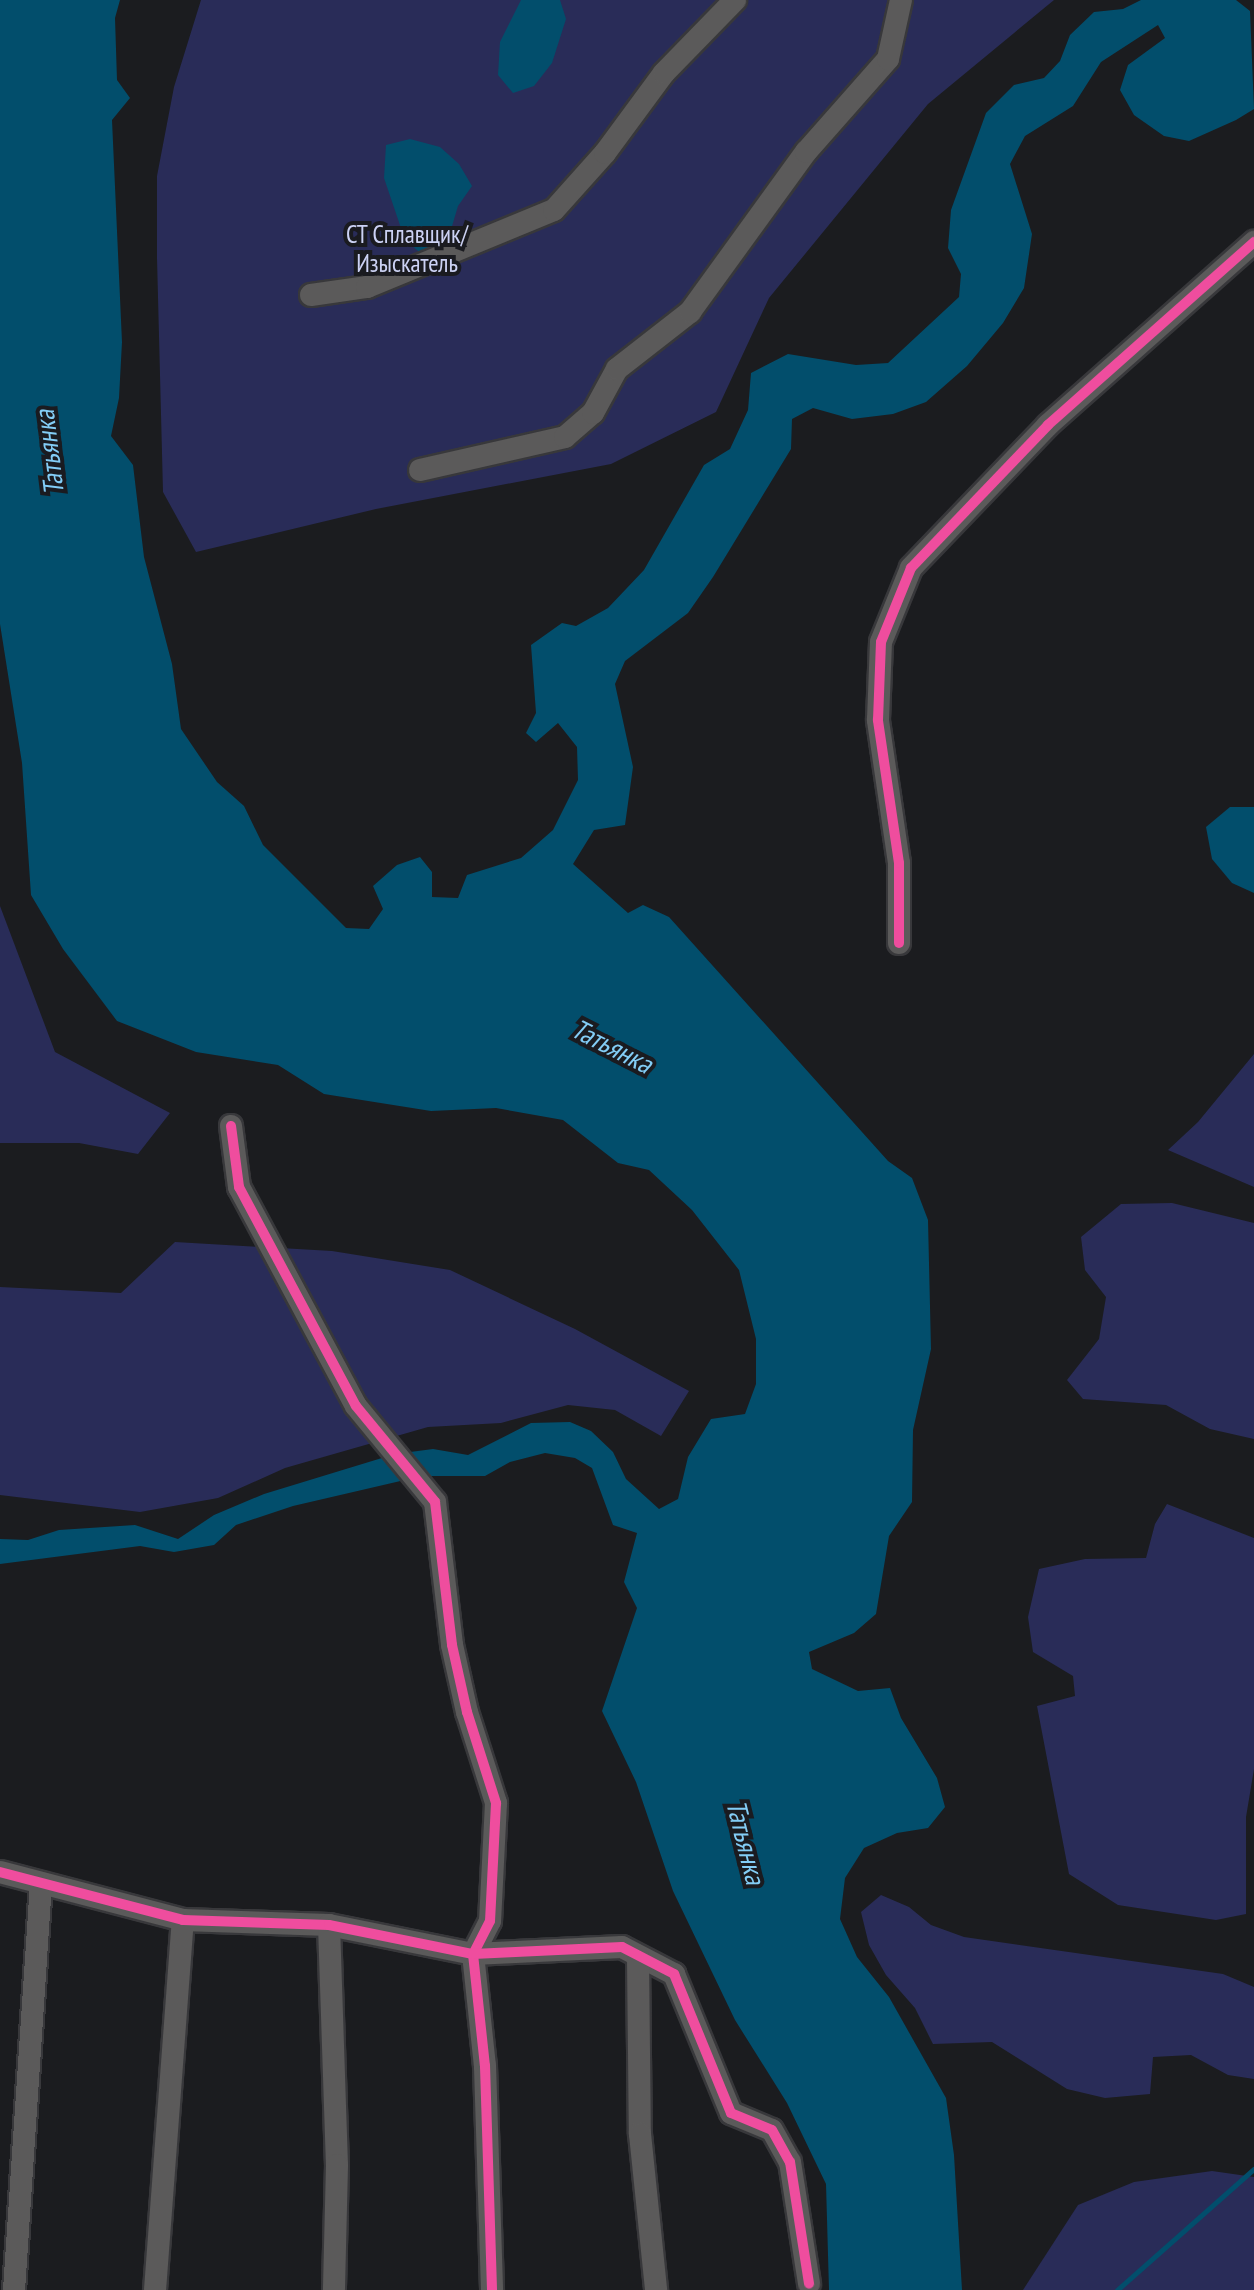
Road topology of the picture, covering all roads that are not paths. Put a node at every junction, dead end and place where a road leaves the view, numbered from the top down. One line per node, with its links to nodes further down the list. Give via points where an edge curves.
1 (735, 0): 4 (street, via 664,73 554,210 367,286)
2 (902, 0): 5 (street, via 888,58 806,152 690,312 617,370 593,413 565,437)
3 (1254, 242): 6 (street, via 1048,425 911,568 881,642 878,720 899,864)
4 (311, 295)
5 (420, 470)
6 (899, 943)
7 (231, 1126): 12 (street, via 239,1187 356,1406 435,1502 452,1645 496,1803 490,1921)
8 (0, 1872): 9 (street)
9 (41, 1885): 10 (street); 15 (street)
10 (183, 1920): 11 (street); 16 (street)
11 (330, 1925): 12 (street); 17 (street)
12 (473, 1954): 13 (street, via 622,1947); 18 (street, via 485,2066)
13 (638, 1956): 14 (street, via 674,1974 731,2113 772,2130 790,2162); 19 (street, via 640,2134)
14 (809, 2284)
15 (14, 2290)
16 (154, 2290)
17 (334, 2290)
18 (492, 2290)
19 (656, 2290)

